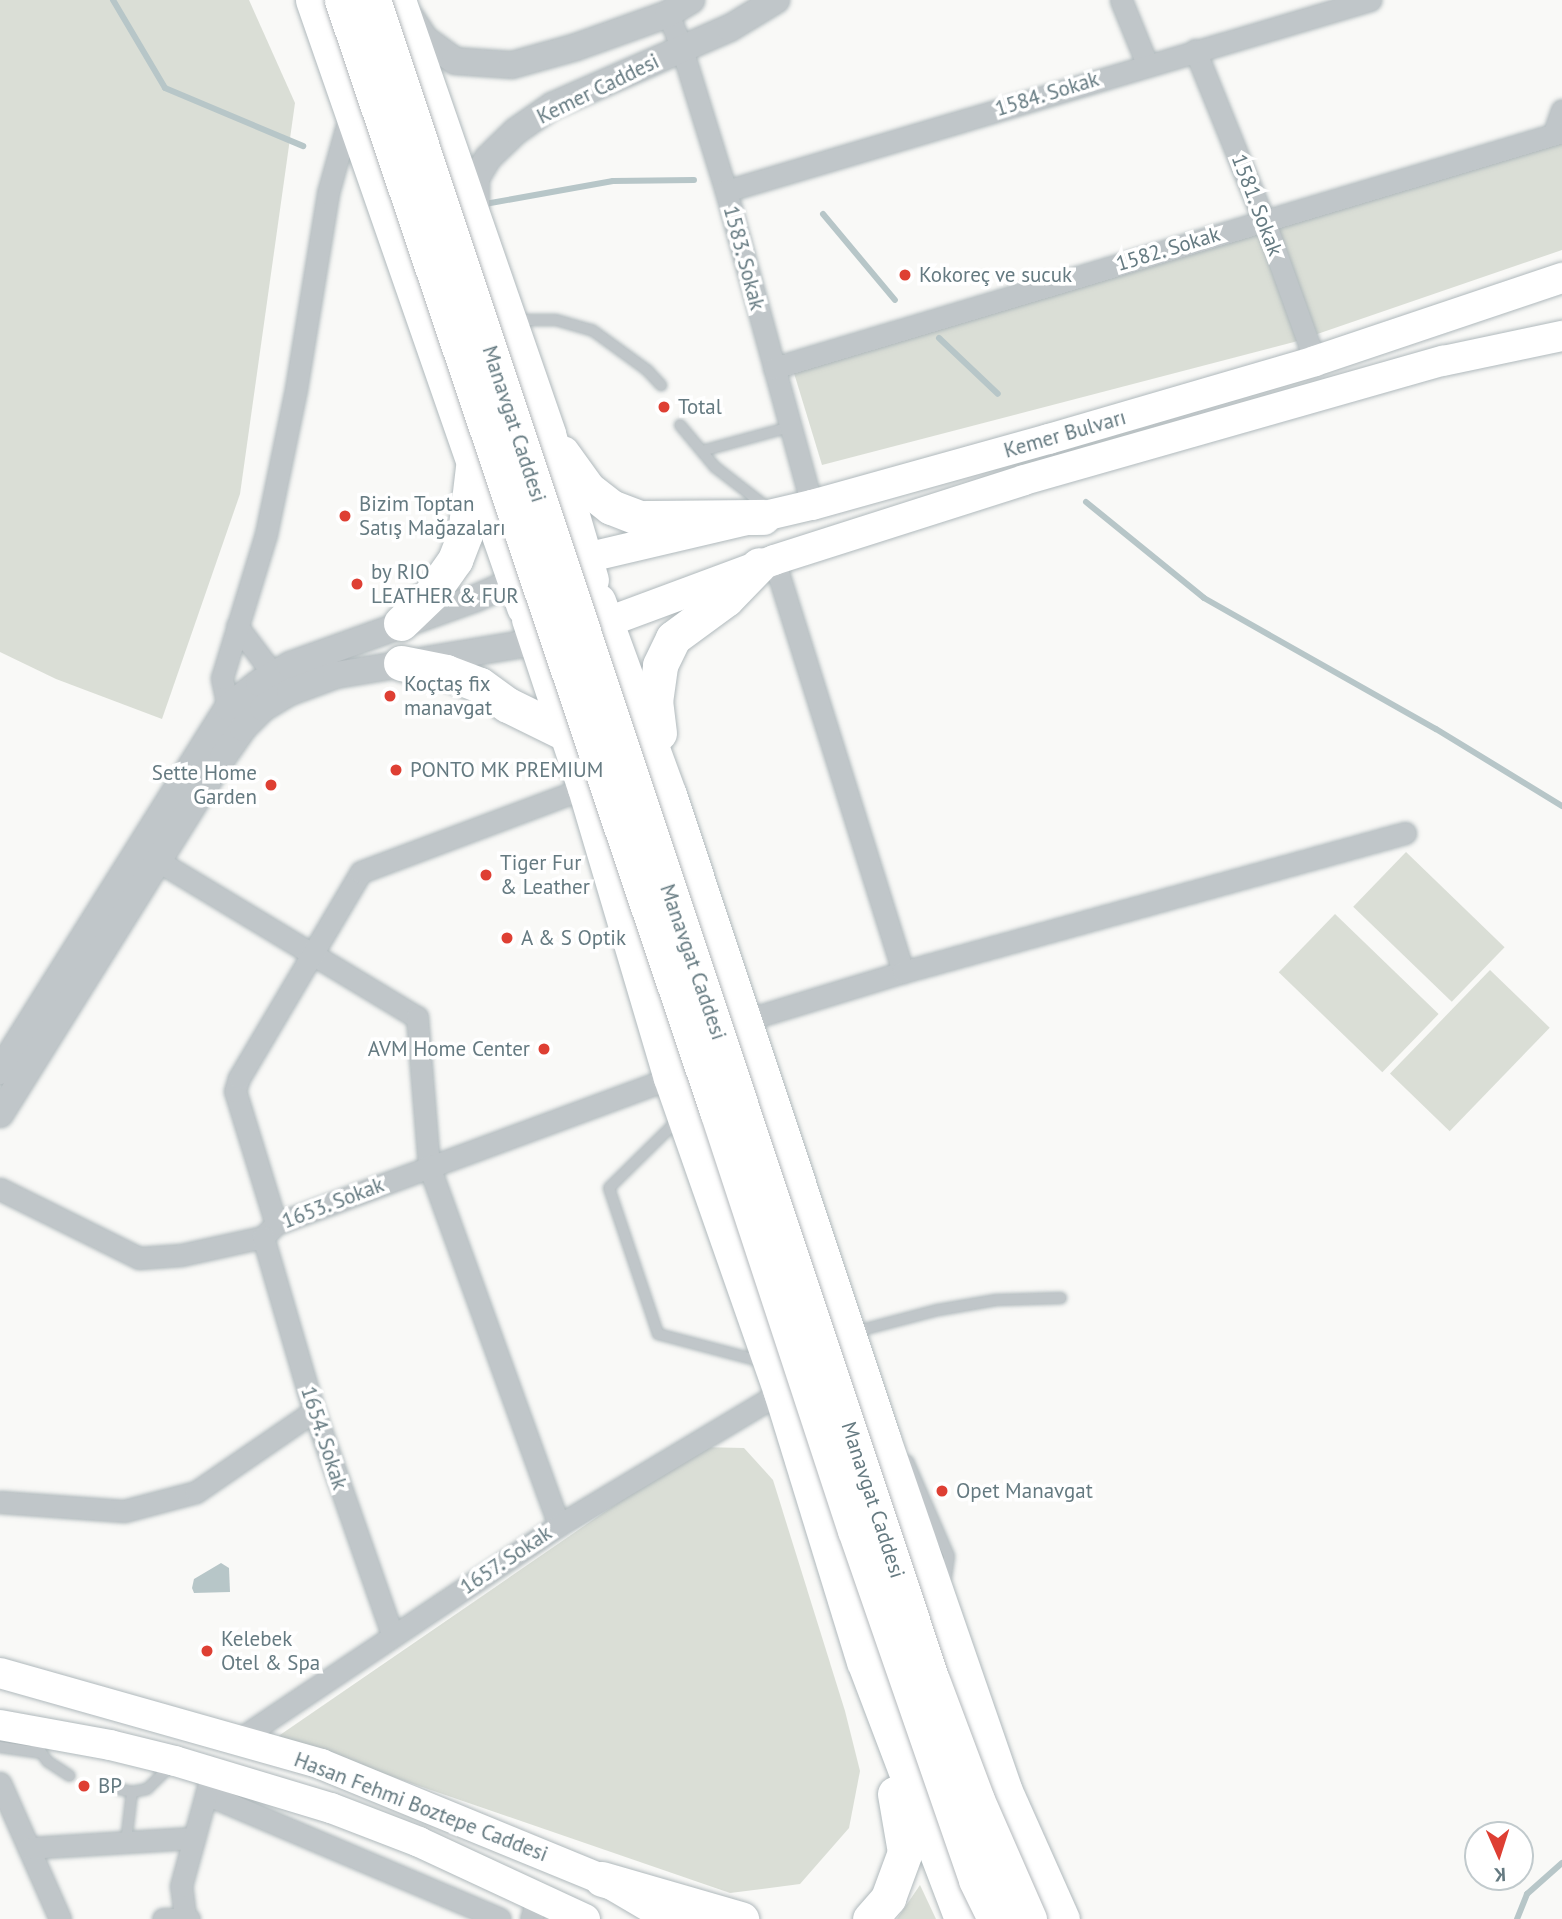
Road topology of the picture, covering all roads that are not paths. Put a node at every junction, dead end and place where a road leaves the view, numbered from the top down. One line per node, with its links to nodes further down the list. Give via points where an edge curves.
1 (313, 0): 14 (highway)
2 (342, 0): 86 (highway, Manavgat Caddesi, bridge, via 855,1530 976,1880)
3 (373, 0): 87 (highway, Manavgat Caddesi, bridge, via 932,1680)
4 (398, 0): 9 (street, Kemer Caddesi, via 425,38 455,61 512,65); 18 (highway)
5 (691, 0): 9 (street, Kemer Caddesi)
6 (776, 0): 10 (street, Kemer Caddesi, via 730,28)
7 (1121, 0): 12 (street)
8 (1370, 0): 11 (street, 1584. Sokak)
9 (668, 14): 10 (street, 1583. Sokak)
10 (682, 49): 16 (street, 1583. Sokak); 18 (street, Kemer Caddesi, via 563,101 516,131 488,158 476,178)
11 (1195, 50): 12 (street, 1584. Sokak); 17 (street, 1581. Sokak)
12 (1147, 64): 16 (street, 1584. Sokak)
13 (1562, 110): 15 (street)
14 (351, 112): 29 (highway); 35 (street, via 328,194 296,389 266,534)
15 (1558, 132): 17 (street, 1582. Sokak)
16 (726, 191): 23 (street, 1583. Sokak)
17 (1264, 219): 22 (street, 1581. Sokak); 23 (street, 1582. Sokak)
18 (476, 222): 20 (highway)
19 (1562, 278): 22 (main road, Kemer Bulvarı)
20 (509, 320): 24 (lane, via 556,320 592,330); 27 (highway)
21 (1562, 336): 32 (main road, Kemer Bulvarı, via 1443,361 1224,421)
22 (1315, 361): 30 (main road, Kemer Bulvarı)
23 (774, 368): 26 (street, 1583. Sokak)
24 (661, 385)
25 (680, 425): 28 (lane)
26 (790, 427): 28 (lane); 30 (street, 1583. Sokak)
27 (548, 433): 31 (highway, via 588,489 611,507 640,518); 33 (highway)
28 (702, 452): 31 (lane)
29 (473, 460): 33 (highway); 34 (highway, via 465,534 455,560 431,594)
30 (811, 505): 31 (main road, Kemer Bulvarı)
31 (769, 516): 33 (main road, Kemer Bulvarı)
32 (767, 562): 33 (main road, Kemer Bulvarı); 41 (highway, via 673,638 660,665 655,702); 45 (street)
33 (561, 601): 34 (street); 36 (street); 39 (highway); 41 (highway)
34 (401, 623): 37 (street)
35 (237, 626): 37 (street); 38 (street, via 222,678)
36 (401, 663): 39 (highway, via 480,685 508,705); 43 (street, via 336,675 263,708 243,728)
37 (274, 674): 38 (street)
38 (228, 707): 47 (street)
39 (565, 733): 40 (highway)
40 (584, 788): 44 (street, 1654. Sokak, via 361,872); 48 (highway)
41 (669, 795): 46 (highway)
42 (1405, 833): 45 (street)
43 (158, 860): 44 (street); 49 (street)
44 (315, 953): 51 (street, via 417,1017); 53 (street, 1654. Sokak, via 235,1091)
45 (903, 972): 46 (street)
46 (746, 1020): 55 (highway)
47 (0, 1071)
48 (671, 1077): 50 (highway); 51 (street, 1653. Sokak)
49 (0, 1114)
50 (683, 1114): 56 (highway); 56 (lane, via 609,1188 658,1334)
51 (429, 1166): 53 (street, 1653. Sokak); 59 (street)
52 (0, 1189): 53 (street, 1653. Sokak, via 139,1258 181,1255)
53 (270, 1230): 57 (street, 1654. Sokak)
54 (1061, 1298): 55 (lane, via 973,1304)
55 (848, 1333): 88 (highway, via 1004,1789)
56 (775, 1377): 59 (street, 1657. Sokak); 61 (highway)
57 (314, 1411): 58 (street, via 196,1492 124,1511); 60 (street, 1654. Sokak)
58 (0, 1502)
59 (559, 1525): 60 (street, 1657. Sokak)
60 (393, 1636): 64 (street, 1657. Sokak)
61 (864, 1661): 84 (highway, via 905,1852 888,1898); 85 (highway)
62 (0, 1674): 64 (main road, Hasan Fehmi Boztepe Caddesi)
63 (22, 1736): 65 (lane); 66 (main road, Hasan Fehmi Boztepe Caddesi); 67 (lane)
64 (238, 1740): 75 (main road, Hasan Fehmi Boztepe Caddesi, via 321,1764)
65 (0, 1748)
66 (175, 1761): 68 (main road, Hasan Fehmi Boztepe Caddesi); 71 (lane, via 147,1789)
67 (69, 1776)
68 (209, 1782): 72 (street); 76 (main road, Hasan Fehmi Boztepe Caddesi, via 331,1808 419,1842); 80 (street)
69 (0, 1783): 74 (street)
70 (119, 1789): 71 (lane)
71 (132, 1793): 73 (lane)
72 (194, 1838): 73 (street); 77 (street, via 181,1886)
73 (126, 1842): 74 (street)
74 (29, 1848): 78 (street)
75 (602, 1879): 82 (main road, Hasan Fehmi Boztepe Caddesi); 83 (highway)
76 (535, 1908): 81 (main road, Hasan Fehmi Boztepe Caddesi)
77 (187, 1918): 79 (street)
78 (60, 1919)
79 (163, 1919)
80 (500, 1919)
81 (586, 1919)
82 (670, 1919)
83 (741, 1919)
84 (870, 1919)
85 (962, 1919)
86 (995, 1919)
87 (1029, 1919)
88 (1062, 1919)

